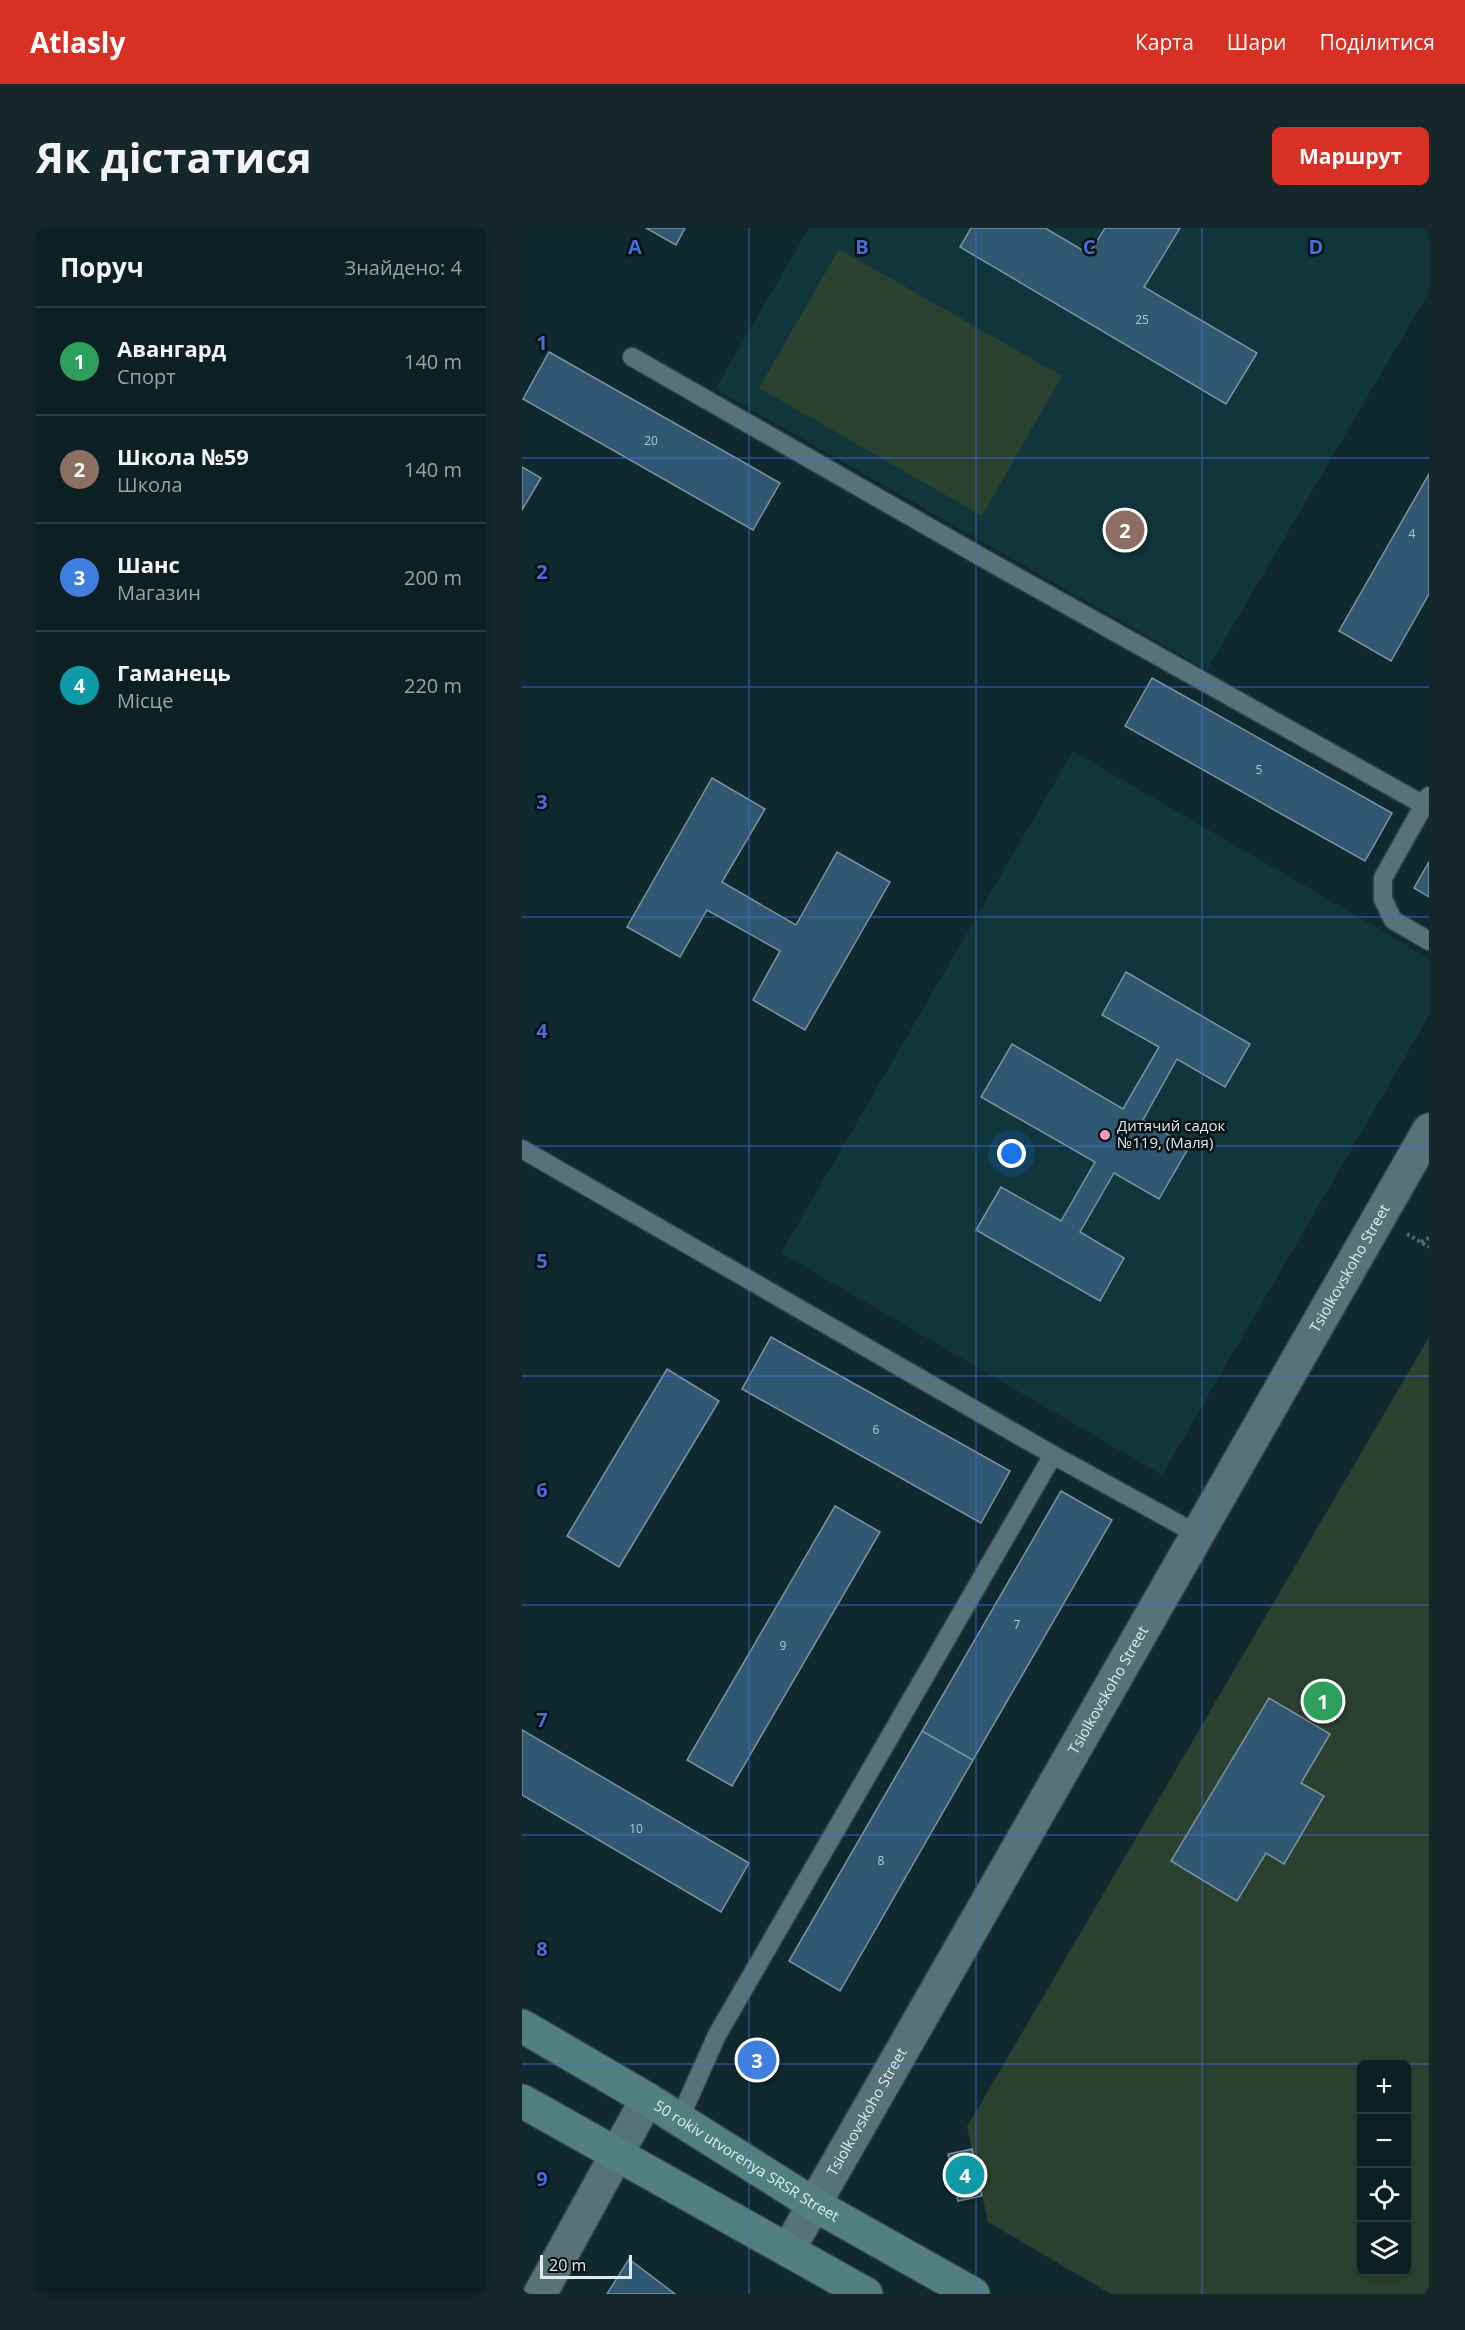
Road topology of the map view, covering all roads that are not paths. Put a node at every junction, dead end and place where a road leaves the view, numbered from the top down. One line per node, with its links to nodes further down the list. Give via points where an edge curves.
1 (632, 357): 2 (lane, via 983,558)
2 (1426, 800): 3 (lane, via 1383,878 1383,899 1393,920)
3 (1429, 941)
4 (1429, 1130): 7 (street, Tsiolkovskoho Street)
5 (522, 1149): 6 (lane)
6 (1053, 1455): 7 (lane); 11 (lane, via 717,2035)
7 (1197, 1534): 13 (street, Tsiolkovskoho Street)
8 (522, 2026): 9 (main road, 50 rokiv utvorenya SRSR Street)
9 (647, 2099): 11 (main road, 50 rokiv utvorenya SRSR Street); 12 (street)
10 (522, 2101): 12 (main road)
11 (679, 2120): 13 (main road, 50 rokiv utvorenya SRSR Street)
12 (617, 2153): 14 (main road); 17 (street)
13 (815, 2205): 14 (street, Tsiolkovskoho Street); 19 (main road, 50 rokiv utvorenya SRSR Street)
14 (788, 2250): 18 (main road)
15 (522, 2289): 16 (lane)
16 (531, 2294)
17 (540, 2294)
18 (866, 2294)
19 (973, 2294)

